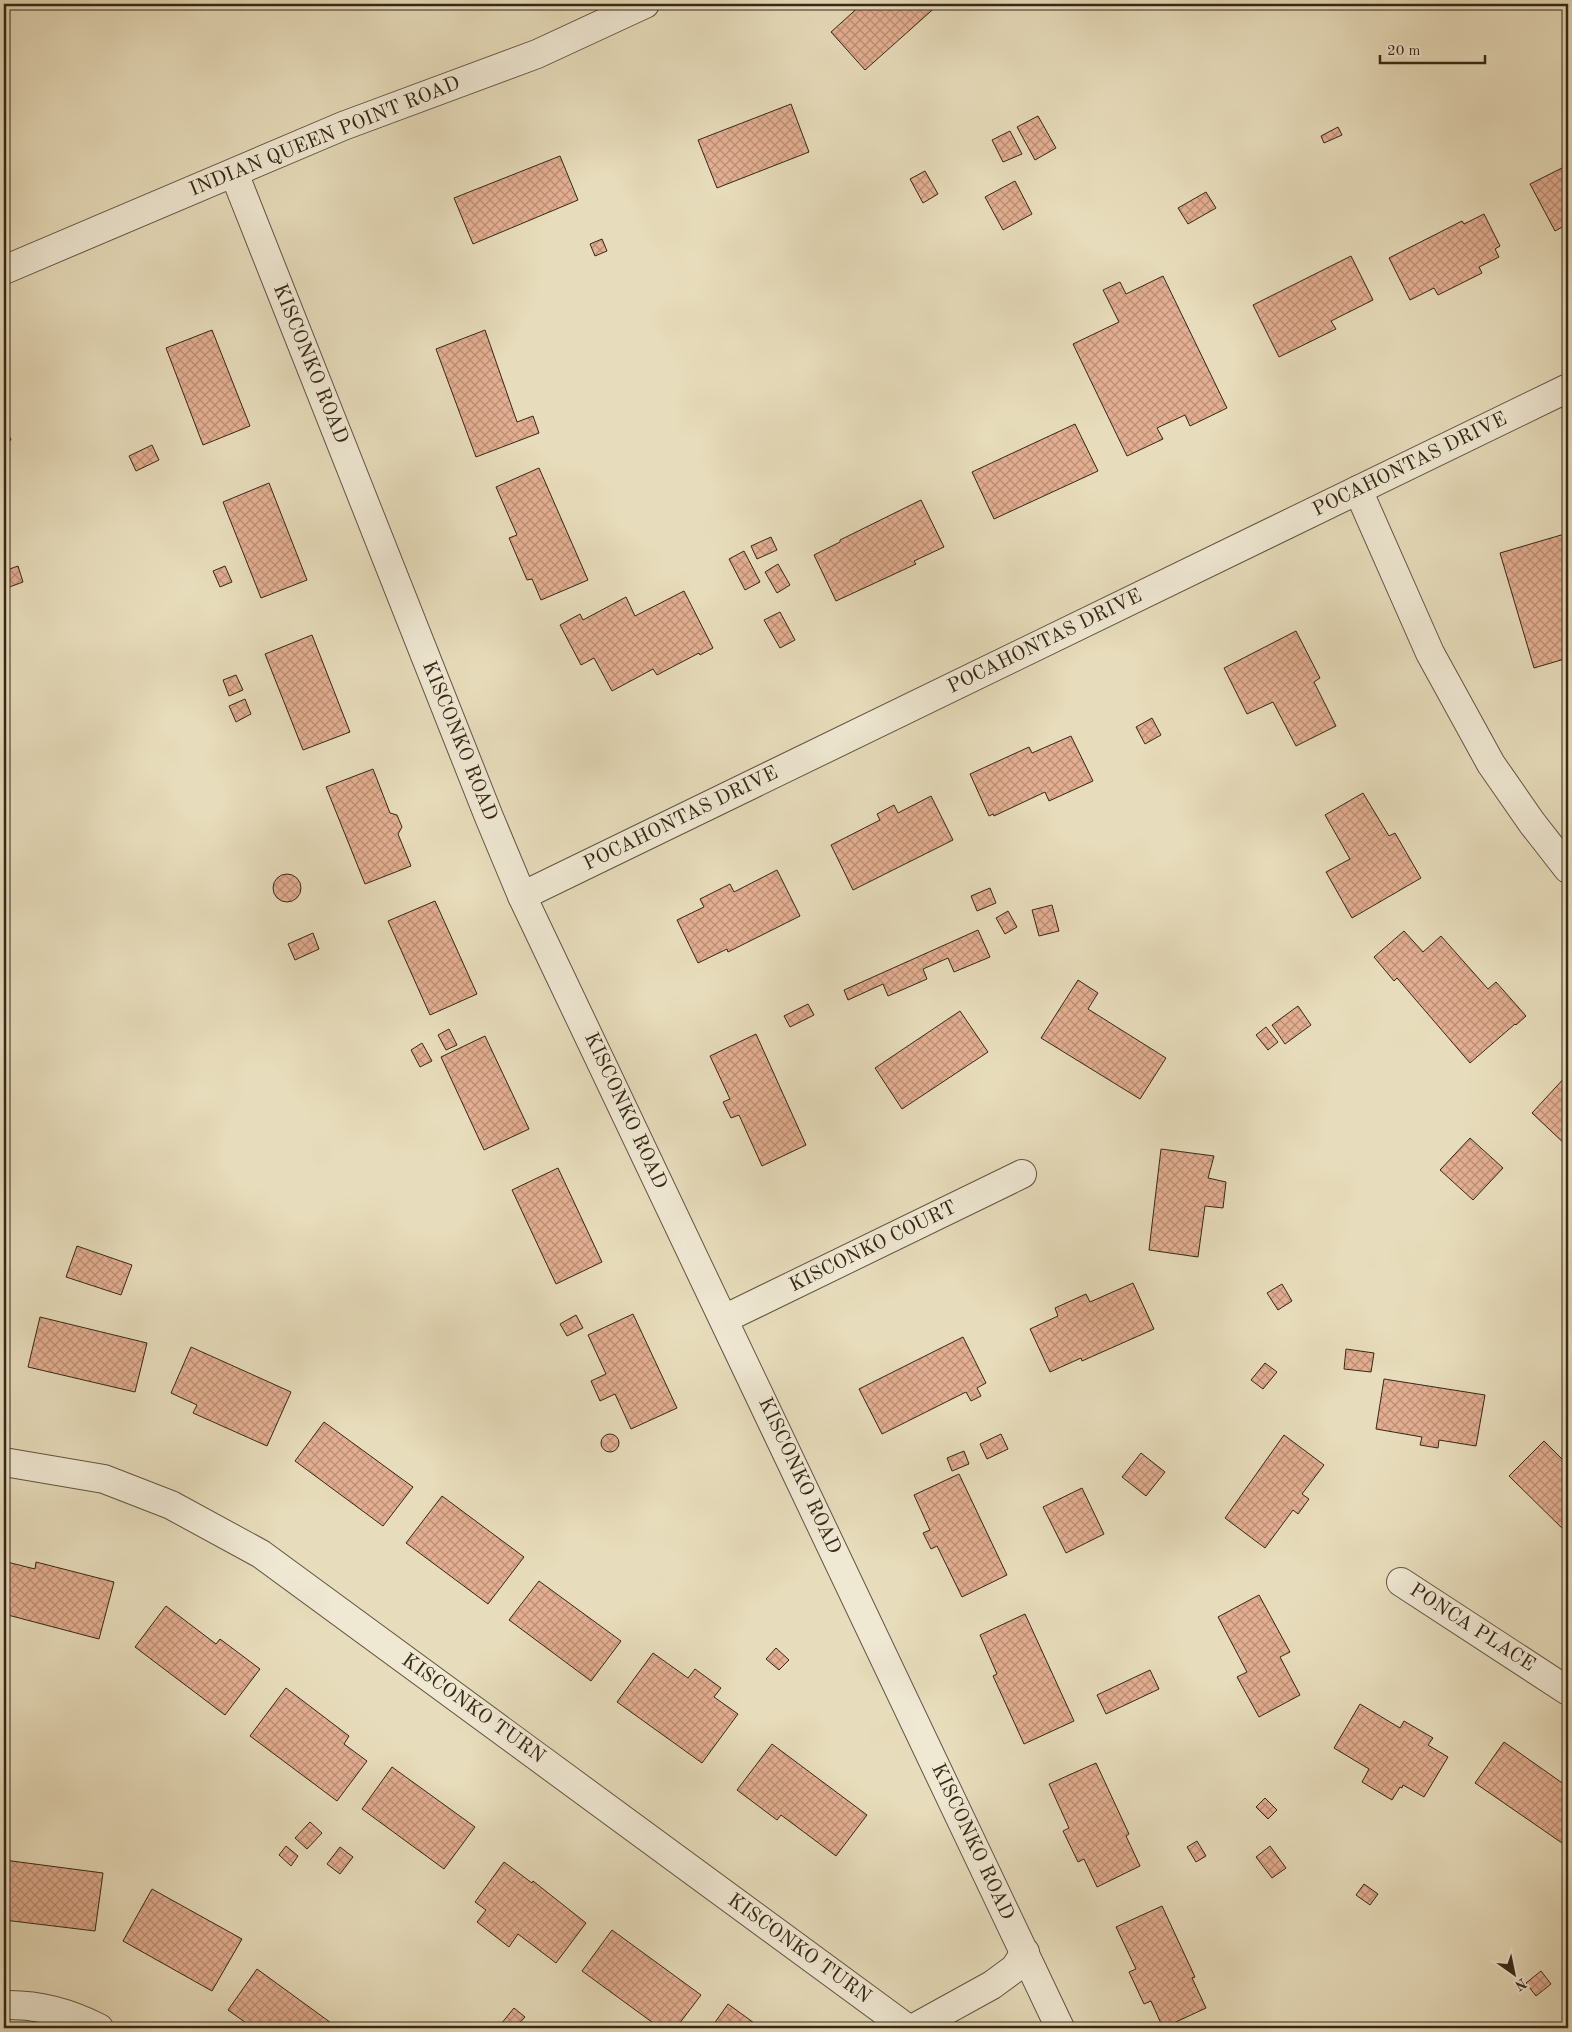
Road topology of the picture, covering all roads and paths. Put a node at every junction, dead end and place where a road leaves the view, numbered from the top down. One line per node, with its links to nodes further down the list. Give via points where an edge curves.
1 (645, 4): 2 (street, INDIAN QUEEN POINT ROAD, via 537,54 343,126)
2 (234, 173): 3 (street, INDIAN QUEEN POINT ROAD); 7 (street, KISCONKO ROAD)
3 (4, 270)
4 (1568, 388): 5 (street, POCAHONTAS DRIVE)
5 (1358, 490): 6 (street, via 1430,653 1482,747 1532,823); 7 (street, POCAHONTAS DRIVE)
6 (1568, 869)
7 (522, 896): 9 (street, KISCONKO ROAD)
8 (1022, 1174): 9 (street, KISCONKO COURT)
9 (724, 1319): 13 (street, KISCONKO ROAD)
10 (4, 1462): 16 (street, KISCONKO TURN, via 104,1479 170,1505 261,1554)
11 (1402, 1582): 12 (street, PONCA PLACE)
12 (1568, 1691)
13 (1025, 1952): 17 (street, via 1015,1968 992,1985); 18 (street, KISCONKO ROAD)
14 (4, 2005): 15 (street, via 50,2009)
15 (99, 2028)
16 (907, 2028)
17 (914, 2028)
18 (1060, 2028)

